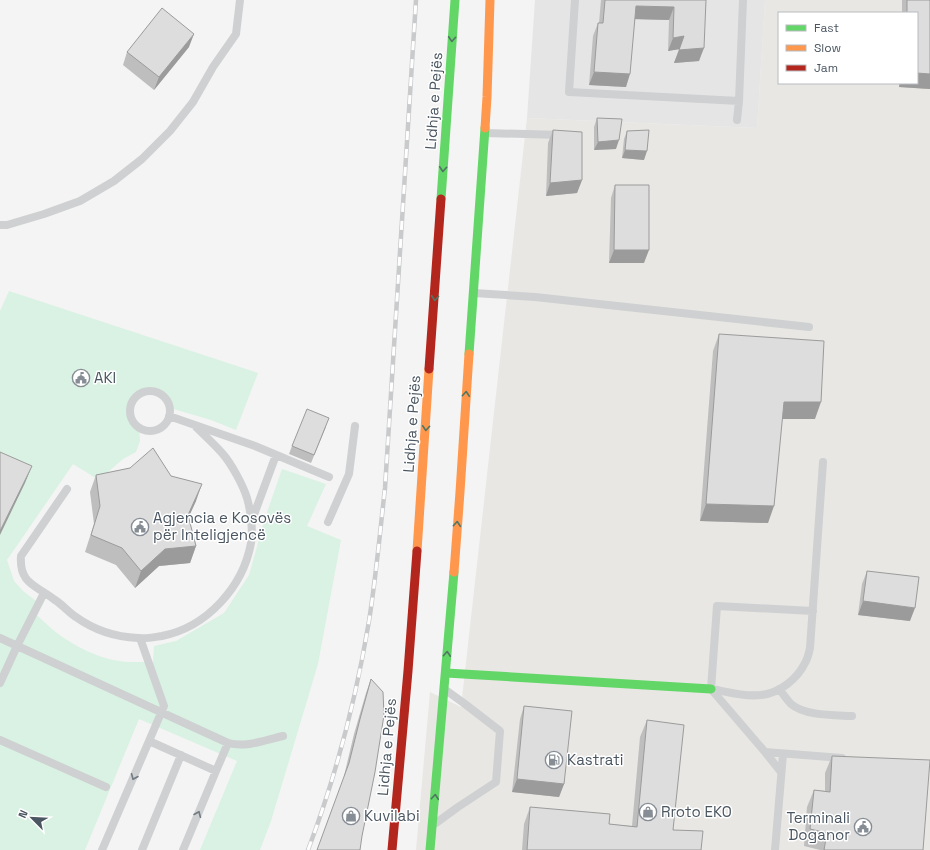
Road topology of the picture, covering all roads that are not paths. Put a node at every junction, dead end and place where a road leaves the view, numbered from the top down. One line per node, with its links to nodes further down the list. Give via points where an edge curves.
1 (240, 0): 10 (lane, via 236,34 193,102 170,131 142,159 114,181 80,201 8,225)
2 (455, 0): 49 (main road, Lidhja e Pejës, one-way to 49, via 420,514)
3 (490, 0): 8 (main road)
4 (575, 0): 6 (lane, via 569,92)
5 (743, 0): 6 (lane)
6 (739, 101): 7 (lane)
7 (738, 120)
8 (484, 133): 9 (lane); 11 (main road)
9 (562, 135)
10 (0, 225)
11 (472, 293): 12 (lane, via 535,297); 27 (main road, one-way to 11)
12 (809, 327)
13 (169, 416): 13 (lane, via 163,427 151,431 144,430 138,428 131,418 131,405 137,395 157,392 168,402); 14 (lane)
14 (194, 425): 16 (lane); 20 (lane, via 223,454 240,480 247,497)
15 (355, 426): 21 (lane, via 349,474)
16 (276, 455): 18 (lane); 20 (lane)
17 (823, 462): 23 (lane)
18 (329, 477)
19 (68, 489): 22 (lane, via 21,556 22,572 26,579)
20 (251, 520): 25 (lane, via 251,542 246,562 223,600 209,613 182,630)
21 (328, 522)
22 (44, 593): 25 (lane, via 75,617 96,628); 26 (lane)
23 (813, 611): 30 (lane, via 717,606); 31 (lane, via 810,648 806,662 798,675)
24 (0, 638): 26 (lane)
25 (140, 638): 32 (lane, via 164,706)
26 (17, 646): 28 (lane); 32 (lane)
27 (446, 673): 29 (main road); 30 (main road)
28 (0, 683)
29 (444, 689): 45 (main road, one-way to 29); 45 (lane, via 500,731 496,782)
30 (711, 689): 31 (lane, via 748,695 761,695); 38 (lane)
31 (779, 689): 33 (lane, via 791,704 800,710)
32 (161, 712): 36 (lane); 37 (lane)
33 (852, 716)
34 (283, 736): 37 (lane, via 244,745)
35 (0, 740): 44 (lane)
36 (149, 741): 40 (lane); 46 (lane, one-way to 46)
37 (228, 743): 42 (lane)
38 (765, 752): 39 (lane); 43 (lane)
39 (783, 754): 41 (lane); 43 (lane)
40 (181, 755): 42 (lane); 47 (lane)
41 (851, 759)
42 (216, 771): 48 (lane, one-way to 42)
43 (782, 772): 52 (lane)
44 (106, 787)
45 (432, 826): 50 (main road)
46 (102, 850)
47 (142, 850)
48 (183, 850)
49 (392, 850)
50 (430, 850): 51 (lane)
51 (438, 850)
52 (775, 850)

